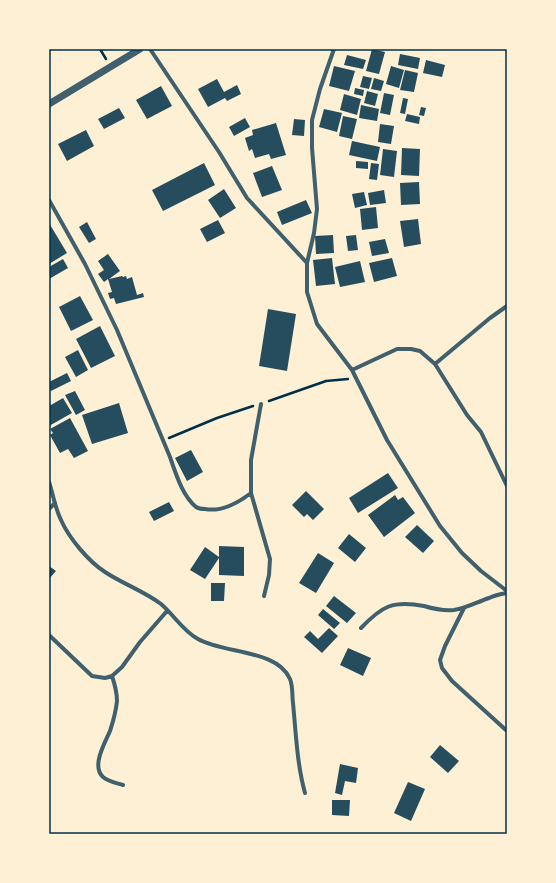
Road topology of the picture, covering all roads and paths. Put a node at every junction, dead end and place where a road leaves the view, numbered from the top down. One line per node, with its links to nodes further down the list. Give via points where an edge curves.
1 (140, 49): 4 (street)
2 (150, 49): 6 (street, via 247,198)
3 (334, 49): 6 (street, via 312,120 317,209)
4 (49, 104)
5 (49, 200): 13 (street, via 85,264 117,330 175,472 188,497 197,508 214,511 241,501)
6 (307, 263): 9 (street, via 307,292 316,324)
7 (507, 306): 8 (street)
8 (435, 364): 9 (street, via 420,351 397,349); 12 (street, via 467,415 481,432)
9 (352, 370): 16 (street, via 387,440 440,526 462,552)
10 (261, 404): 13 (street, via 251,460)
11 (49, 482): 14 (street)
12 (507, 486)
13 (251, 493): 17 (street, via 270,559)
14 (56, 503): 15 (street); 19 (street, via 69,535 82,552 105,572 161,604)
15 (49, 509)
16 (507, 592): 18 (street)
17 (264, 596)
18 (464, 608): 20 (street, via 446,611 418,605 391,605 377,612); 23 (street, via 445,646 440,660 442,668 452,681)
19 (167, 611): 22 (street); 25 (street, via 197,639 212,646 260,656 282,668 290,680 299,763)
20 (361, 628)
21 (49, 635): 22 (street, via 92,676)
22 (112, 676): 24 (street, via 117,701 98,764 102,777)
23 (507, 731)
24 (123, 785)
25 (305, 793)

